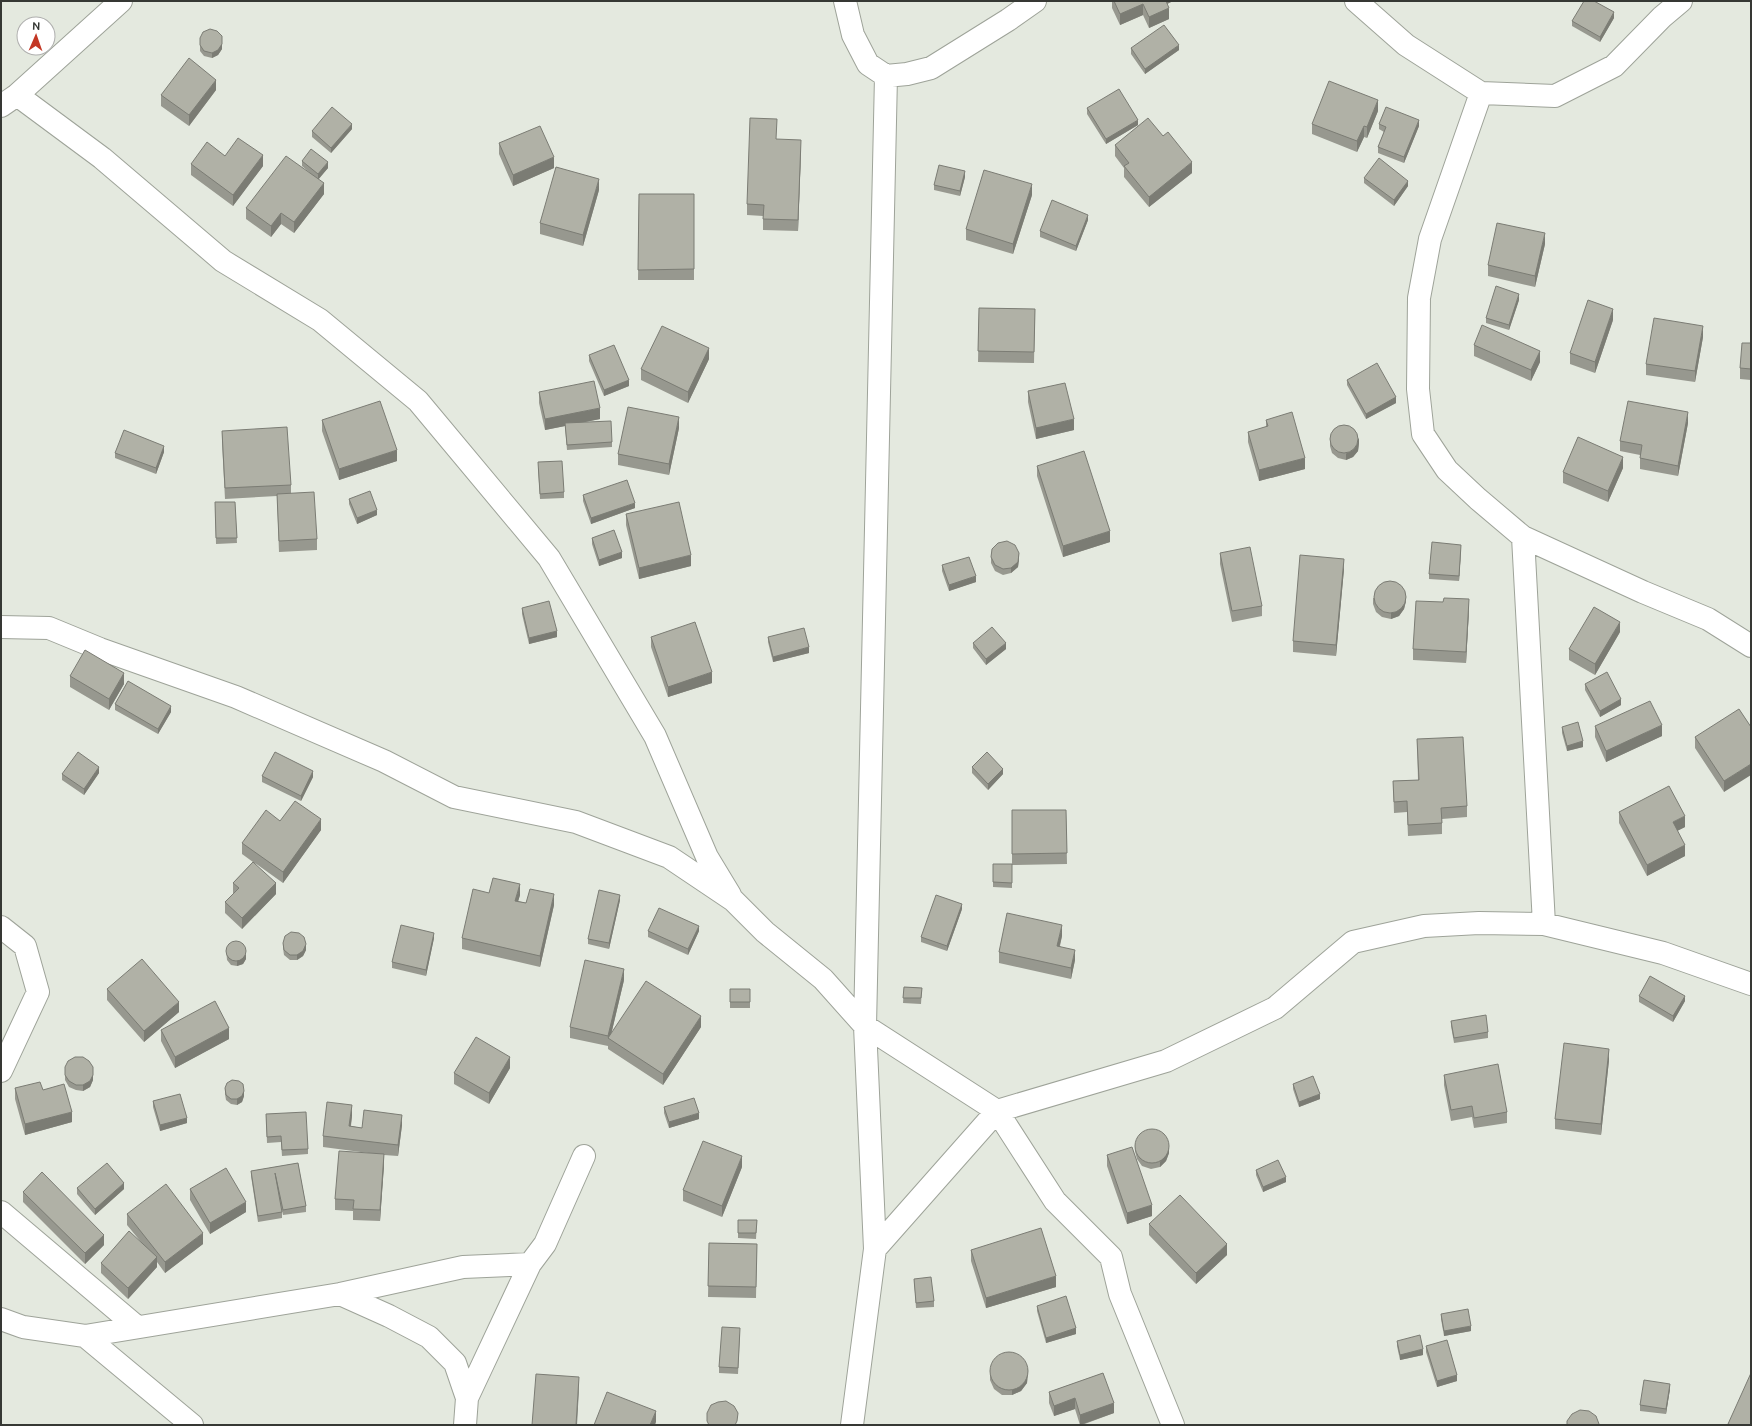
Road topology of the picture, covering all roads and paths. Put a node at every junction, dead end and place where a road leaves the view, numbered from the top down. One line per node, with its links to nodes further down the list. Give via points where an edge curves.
1 (121, 1): 8 (street)
2 (845, 1): 6 (street, via 853,35 868,64)
3 (1035, 1): 6 (street, via 931,68)
4 (1356, 1): 7 (street, via 1406,45)
5 (1681, 1): 7 (street, via 1614,66 1555,96)
6 (886, 76): 16 (street)
7 (1481, 93): 9 (street, via 1430,239 1419,298 1418,389 1423,434 1447,470)
8 (9, 101): 12 (street, via 102,158 223,261 320,320 418,401 549,558 654,736 707,857)
9 (1523, 537): 11 (street, via 1708,619); 13 (street)
10 (1, 627): 12 (street, via 49,628 100,649 236,697 384,760 454,797 576,822 669,857)
11 (1751, 646)
12 (733, 900): 16 (street, via 765,932 822,979)
13 (1544, 924): 15 (street, via 1663,953); 18 (street, via 1479,923 1424,926 1353,942 1274,1008 1166,1061)
14 (1, 927): 17 (street, via 25,946 38,992)
15 (1751, 984)
16 (865, 1026): 18 (street); 21 (street)
17 (1, 1071)
18 (997, 1111): 21 (street); 31 (street, via 1055,1201 1111,1257 1120,1294)
19 (584, 1156): 22 (street, via 545,1244)
20 (1, 1212): 25 (street)
21 (875, 1249): 30 (street)
22 (530, 1264): 23 (street, via 463,1267); 27 (street)
23 (340, 1294): 25 (street); 27 (street, via 429,1337 455,1363)
24 (1, 1319): 26 (street, via 23,1327)
25 (137, 1327): 26 (street)
26 (85, 1336): 28 (street)
27 (467, 1398): 29 (street)
28 (192, 1425)
29 (465, 1425)
30 (852, 1425)
31 (1173, 1425)

